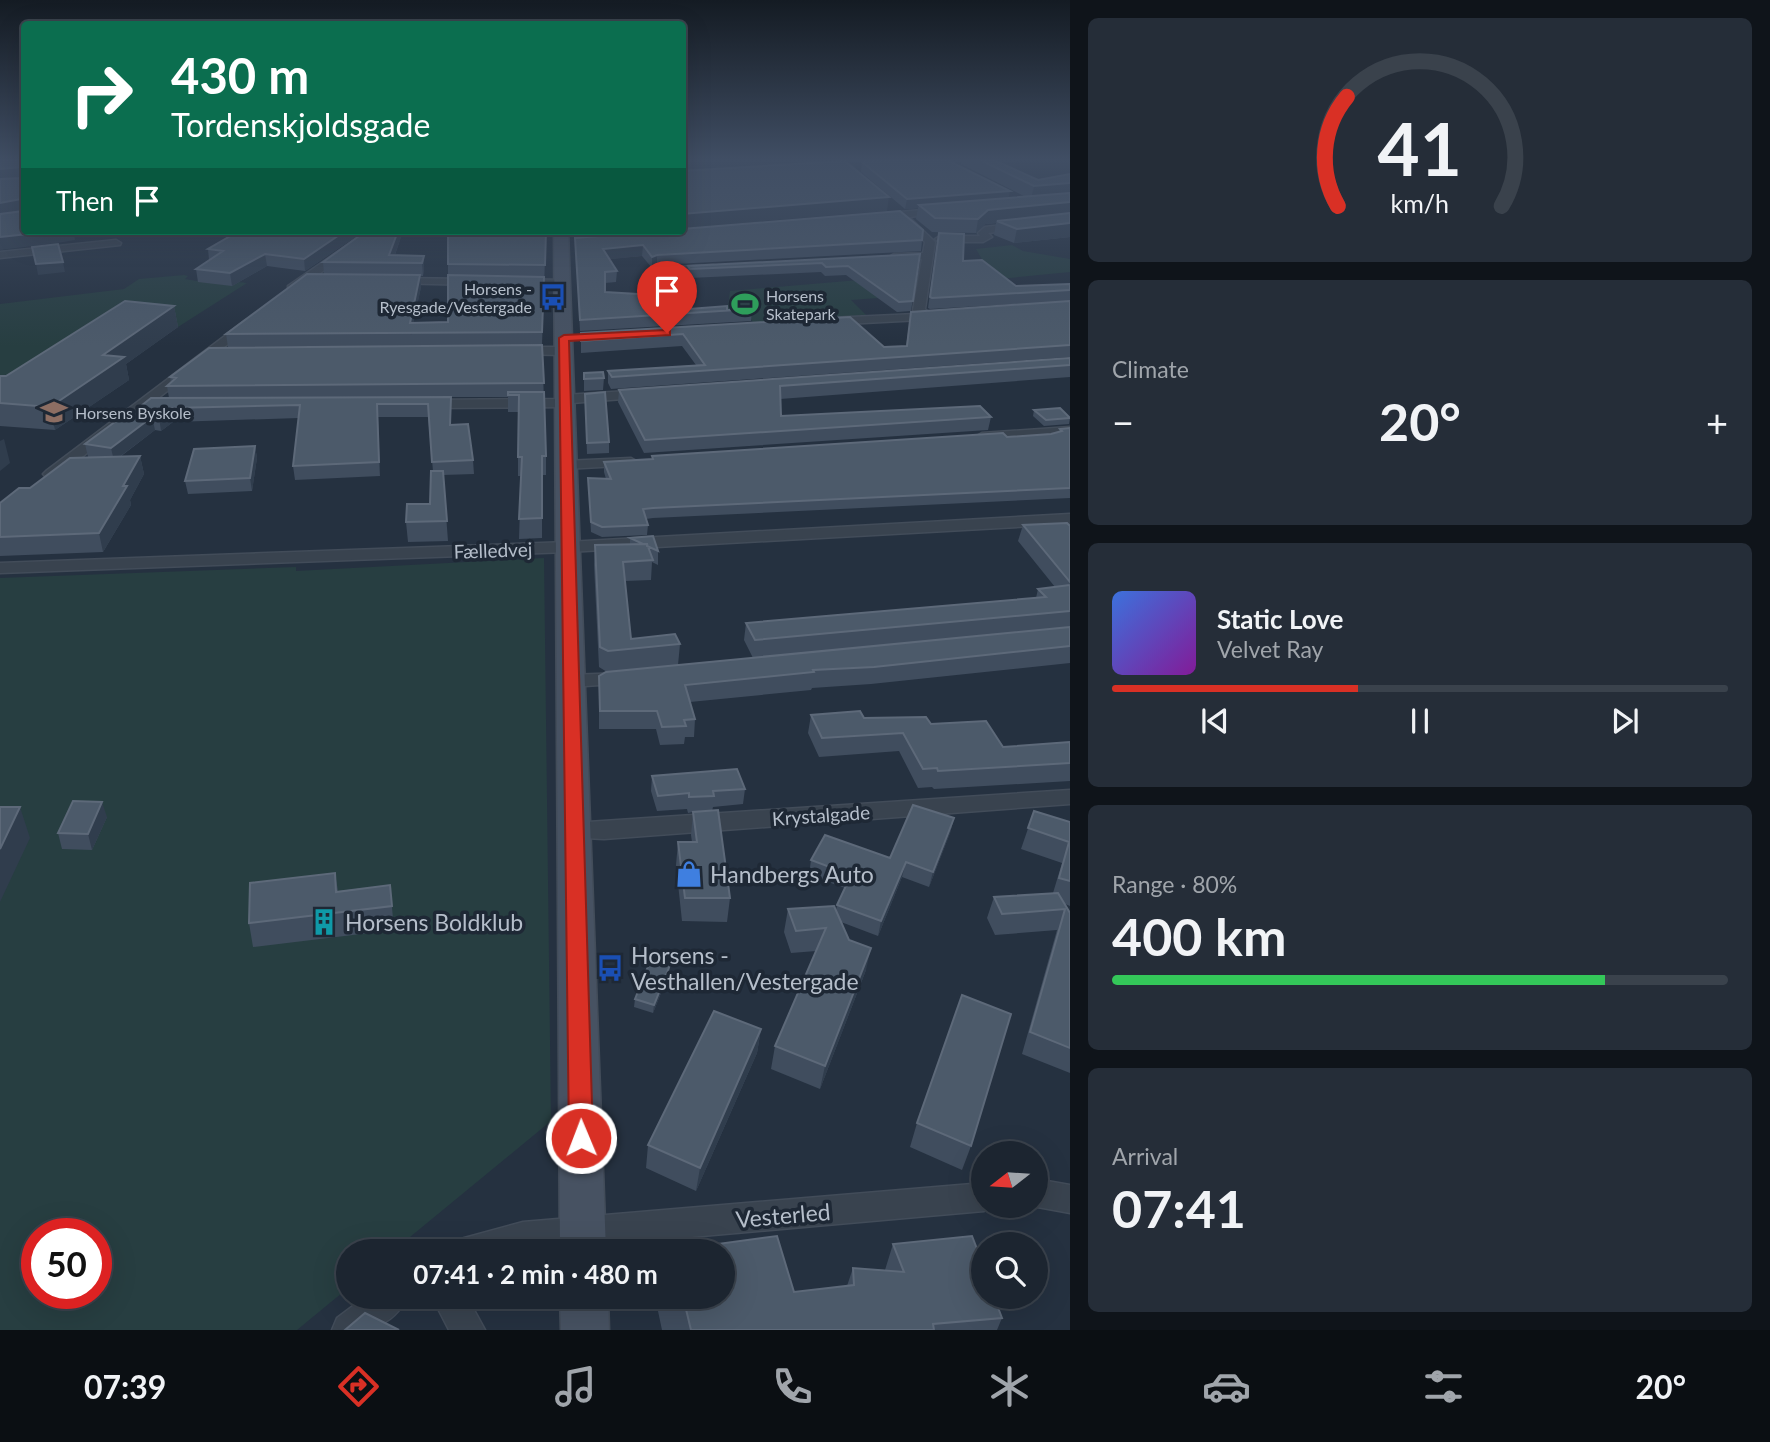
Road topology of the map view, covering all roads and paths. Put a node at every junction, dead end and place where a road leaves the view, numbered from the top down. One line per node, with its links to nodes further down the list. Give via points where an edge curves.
1 (909, 222): 4 (street)
2 (1060, 222): 4 (street, via 985,230 984,239)
3 (369, 235): 12 (street)
4 (928, 238): 8 (street)
5 (566, 240): 17 (main road)
6 (116, 243): 7 (street)
7 (0, 256)
8 (928, 256): 9 (street); 20 (street, via 919,310)
9 (884, 258)
10 (723, 267): 11 (street)
11 (657, 271)
12 (304, 280): 13 (street); 18 (street)
13 (329, 281)
14 (383, 281): 15 (street)
15 (483, 282)
16 (509, 282): 17 (street)
17 (561, 283): 23 (main road)
18 (284, 295)
19 (948, 315): 20 (street)
20 (926, 316): 22 (street)
21 (254, 318): 25 (street)
22 (818, 323)
23 (567, 343): 24 (street); 28 (main road)
24 (505, 352)
25 (208, 354): 26 (street); 29 (street)
26 (234, 354)
27 (652, 394): 28 (street)
28 (565, 401): 30 (street); 35 (main road)
29 (139, 404): 31 (street); 36 (street)
30 (413, 404)
31 (167, 406)
32 (1070, 431): 33 (street)
33 (969, 438)
34 (642, 461): 35 (street)
35 (565, 465): 38 (main road)
36 (42, 480)
37 (1070, 519): 38 (street, Fælledvej)
38 (568, 547): 39 (street, Fælledvej); 41 (main road)
39 (0, 568)
40 (645, 676): 41 (street)
41 (570, 681): 43 (main road)
42 (1070, 797): 43 (street, Krystalgade)
43 (573, 831): 49 (main road)
44 (1048, 1195): 46 (street)
45 (971, 1198): 50 (street, Vesterled)
46 (1070, 1199)
47 (515, 1239): 48 (street, Vesterled)
48 (547, 1239)
49 (583, 1239)
50 (610, 1239)
51 (376, 1309): 54 (street)
52 (455, 1309): 55 (street)
53 (584, 1309): 56 (main road)
54 (349, 1330)
55 (468, 1330)
56 (585, 1330)

